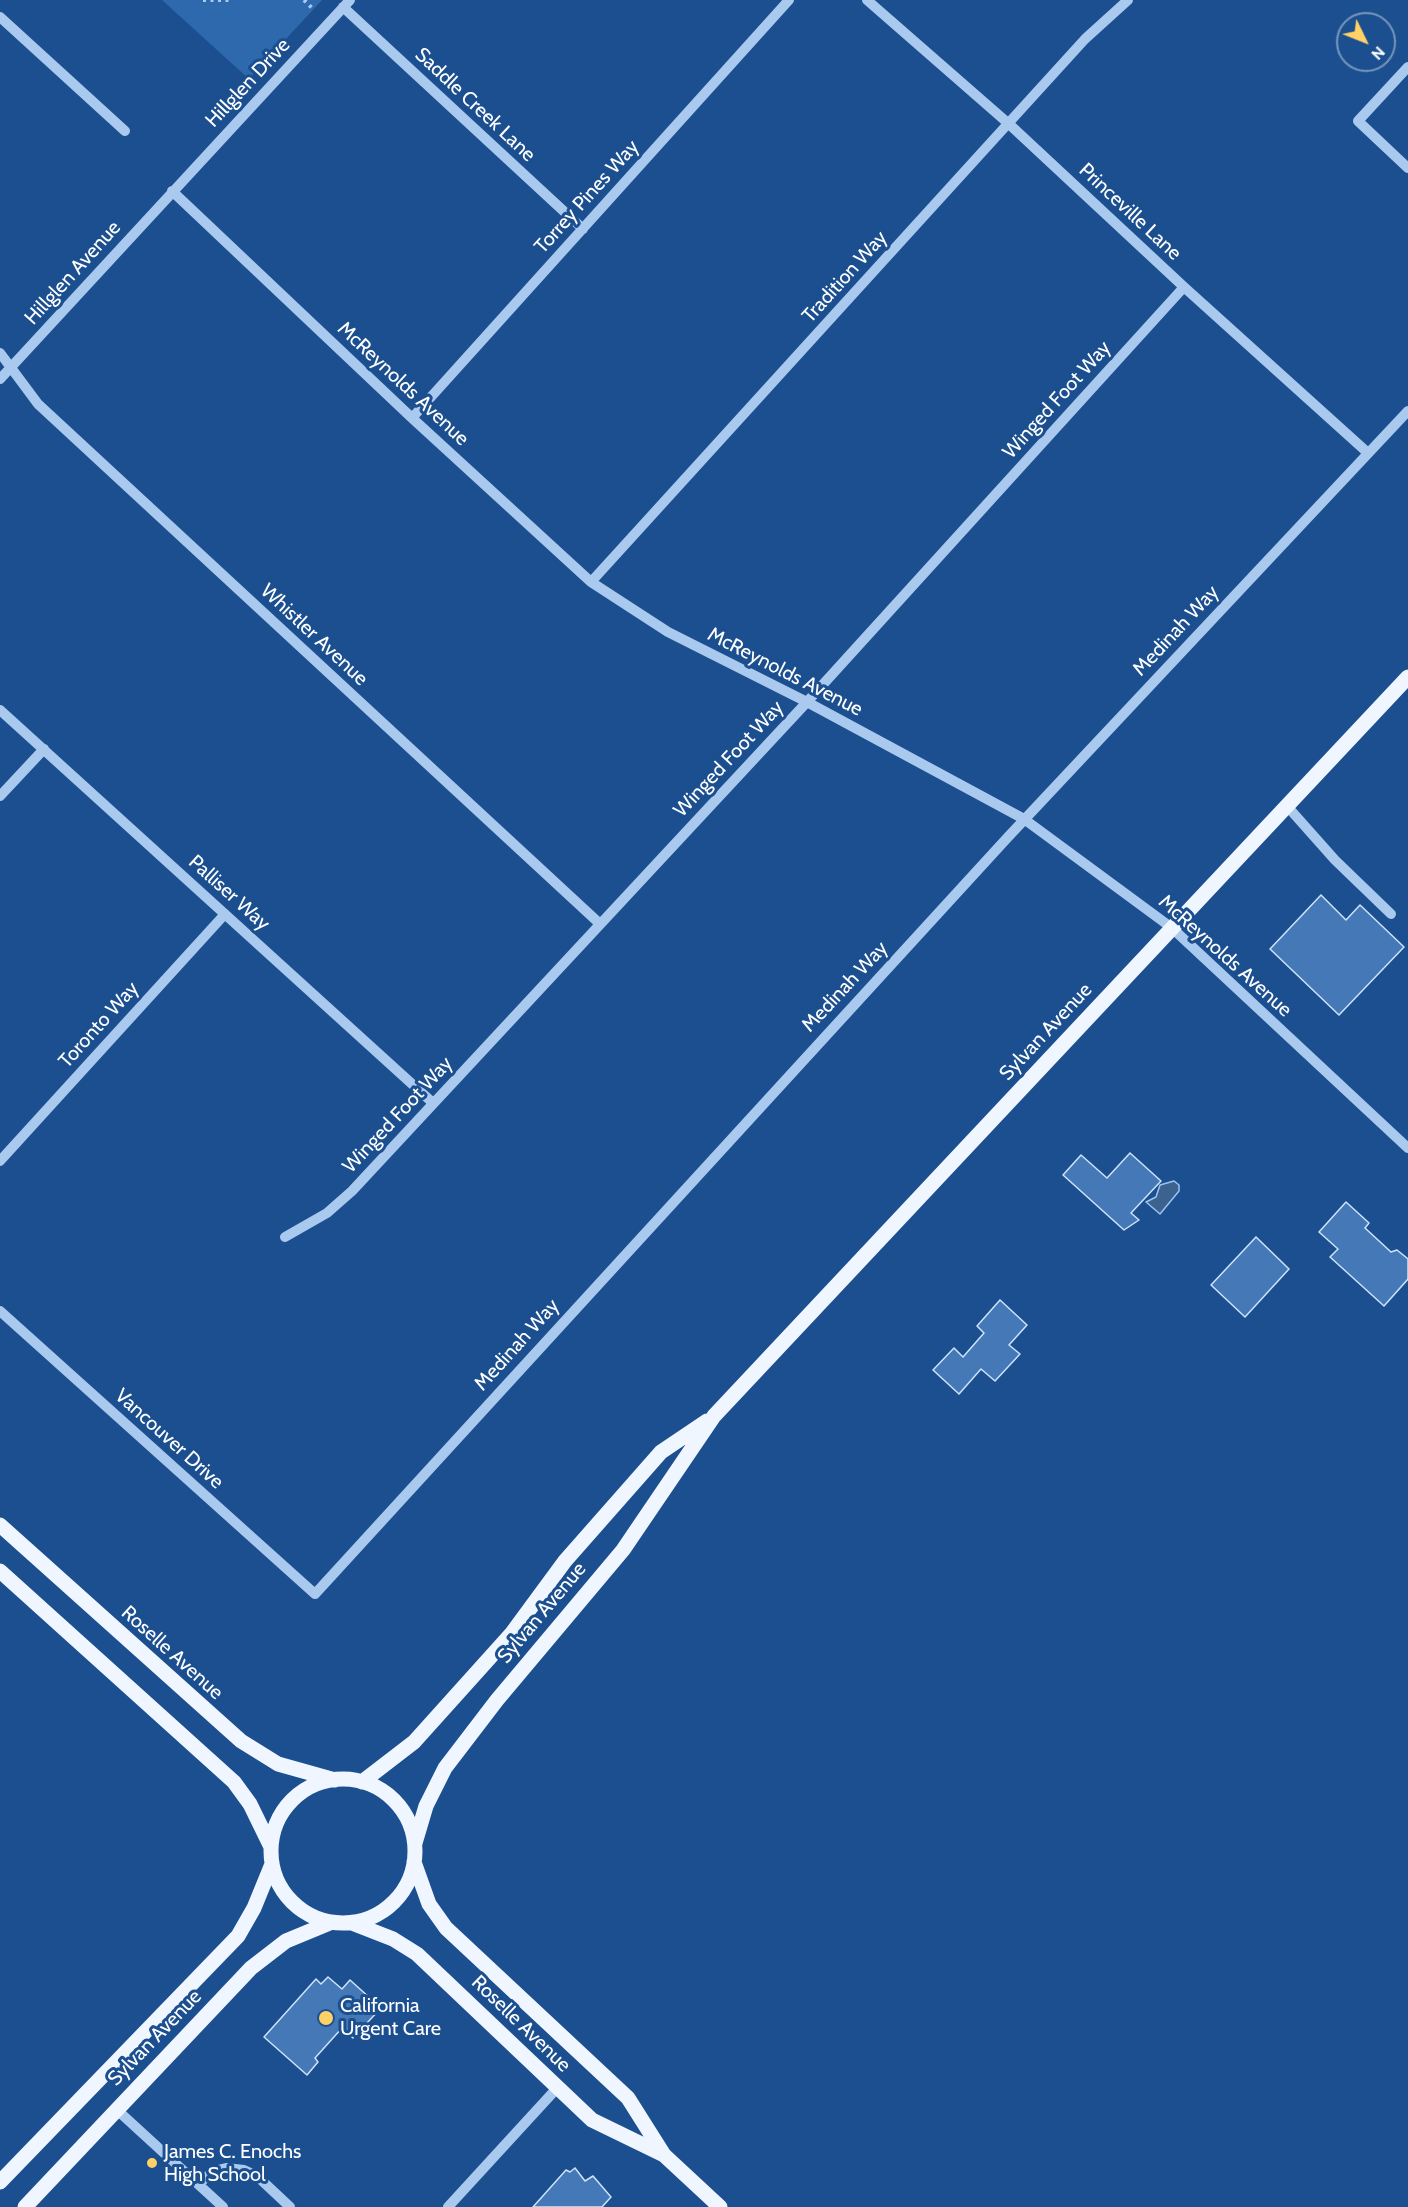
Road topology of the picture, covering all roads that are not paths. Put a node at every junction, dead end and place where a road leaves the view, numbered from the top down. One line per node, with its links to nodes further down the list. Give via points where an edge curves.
1 (789, 0): 11 (street, Torrey Pines Way)
2 (867, 0): 7 (street, Princeville Lane)
3 (1128, 0): 7 (street, Tradition Way, via 1085,39)
4 (346, 4): 10 (street, Hillglen Drive); 11 (street, Saddle Creek Lane)
5 (0, 17): 8 (street)
6 (1408, 67): 9 (street, via 1358,121)
7 (1009, 124): 12 (street, Princeville Lane); 19 (street, Tradition Way)
8 (125, 131)
9 (1408, 168)
10 (172, 191): 14 (street, Hillglen Avenue); 17 (street, McReynolds Avenue)
11 (583, 230): 17 (street, Torrey Pines Way)
12 (1184, 287): 18 (street, Princeville Lane); 21 (street, Winged Foot Way)
13 (0, 353): 14 (street, Whistler Avenue)
14 (12, 366): 15 (street, Hillglen Avenue); 29 (street, Whistler Avenue, via 38,404)
15 (0, 379)
16 (1408, 411): 18 (street, Medinah Way)
17 (412, 418): 19 (street, McReynolds Avenue)
18 (1368, 453): 26 (street, Medinah Way)
19 (591, 582): 21 (street, McReynolds Avenue, via 668,632)
20 (1408, 677): 25 (main road, Sylvan Avenue)
21 (807, 702): 26 (street, McReynolds Avenue); 29 (street, Winged Foot Way)
22 (0, 710): 23 (street, Palliser Way)
23 (44, 749): 24 (street); 27 (street, Palliser Way)
24 (0, 796)
25 (1287, 806): 28 (street); 30 (main road, Sylvan Avenue)
26 (1024, 819): 30 (street, McReynolds Avenue); 39 (street, Medinah Way)
27 (225, 914): 31 (street, Palliser Way); 33 (street, Toronto Way)
28 (1391, 914)
29 (599, 923): 31 (street, Winged Foot Way)
30 (1172, 928): 32 (street, McReynolds Avenue); 36 (main road, Sylvan Avenue)
31 (433, 1103): 34 (street, Winged Foot Way, via 352,1191 327,1213)
32 (1408, 1148)
33 (0, 1161)
34 (285, 1238)
35 (0, 1311): 39 (street, Vancouver Drive)
36 (714, 1416): 41 (main road, Sylvan Avenue, via 661,1452 565,1561 512,1633 412,1745); 42 (main road, Sylvan Avenue, via 623,1550 445,1768 426,1806)
37 (0, 1525): 40 (main road, Roselle Avenue, via 240,1741 278,1764)
38 (0, 1571): 43 (main road, via 234,1782)
39 (315, 1594)
40 (335, 1780): 41 (main road); 43 (main road, via 312,1787 293,1800 279,1818)
41 (362, 1782): 42 (main road, via 381,1790 400,1808)
42 (415, 1843): 44 (main road)
43 (271, 1846): 45 (main road)
44 (414, 1862): 47 (main road, via 405,1887 392,1904 373,1917); 50 (main road, Roselle Avenue, via 429,1904 446,1928 628,2098)
45 (272, 1864): 46 (main road, via 281,1888 294,1904 309,1915); 51 (main road, Sylvan Avenue, via 238,1936)
46 (332, 1922): 47 (main road); 49 (main road, Sylvan Avenue, via 286,1941 263,1957)
47 (350, 1923): 48 (main road, Roselle Avenue, via 393,1939 417,1954)
48 (558, 2087): 50 (main road, Roselle Avenue, via 591,2120); 56 (street)
49 (116, 2109): 52 (street); 53 (main road, Sylvan Avenue)
50 (664, 2155): 57 (main road, Roselle Avenue)
51 (0, 2182)
52 (198, 2184): 54 (street); 55 (street, via 214,2171 244,2170 257,2176)
53 (25, 2207)
54 (224, 2207)
55 (290, 2207)
56 (448, 2207)
57 (720, 2207)

